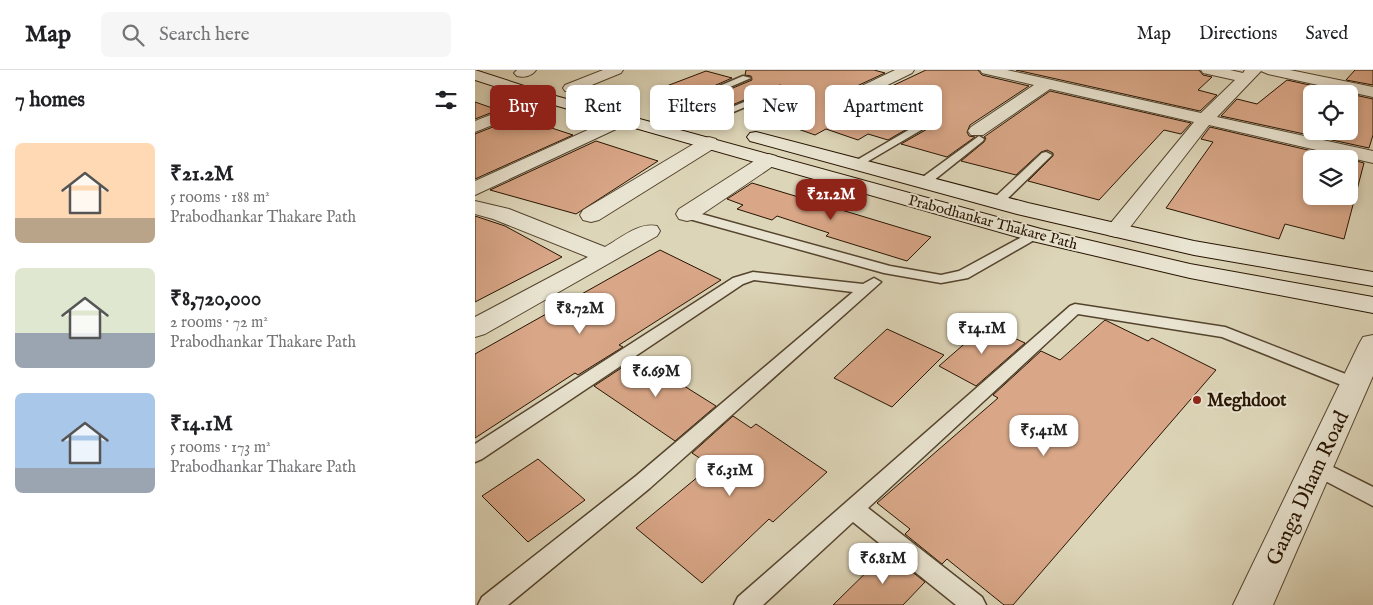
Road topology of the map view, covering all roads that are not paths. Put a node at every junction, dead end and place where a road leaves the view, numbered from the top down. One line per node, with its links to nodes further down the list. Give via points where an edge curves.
1 (616, 70): 12 (street)
2 (907, 70): 14 (street)
3 (987, 70): 10 (street)
4 (1208, 70): 7 (street)
5 (1271, 70): 16 (street)
6 (522, 71): 15 (street, Prabodhankar Thakare Path)
7 (1250, 74): 17 (street)
8 (475, 75): 11 (street, Prabodhankar Thakare Path)
9 (746, 78): 13 (lane)
10 (1047, 84): 17 (street); 24 (street)
11 (506, 85)
12 (578, 85)
13 (729, 85)
14 (876, 85)
15 (566, 86)
16 (1373, 92)
17 (1205, 119): 27 (street); 36 (street)
18 (490, 121): 20 (street)
19 (640, 124): 25 (street, Prabodhankar Thakare Path)
20 (475, 127)
21 (600, 130): 31 (street)
22 (731, 130): 29 (street, Prabodhankar Thakare Path)
23 (914, 130): 29 (lane)
24 (978, 135): 30 (lane)
25 (709, 143): 28 (street, Prabodhankar Thakare Path); 35 (street)
26 (1046, 154): 32 (lane)
27 (1373, 157)
28 (769, 160): 34 (street); 38 (street, Prabodhankar Thakare Path)
29 (856, 164): 30 (street, Prabodhankar Thakare Path)
30 (924, 182): 32 (street, Prabodhankar Thakare Path)
31 (475, 189)
32 (998, 201): 36 (street, Prabodhankar Thakare Path)
33 (475, 207): 39 (street)
34 (687, 214): 38 (lane, via 889,270 941,279 963,274)
35 (591, 215)
36 (1116, 230): 40 (street, Prabodhankar Thakare Path, via 1195,248)
37 (649, 231): 39 (street)
38 (1036, 235): 41 (street, Prabodhankar Thakare Path, via 1190,271)
39 (607, 256): 42 (street)
40 (1373, 279)
41 (1373, 306)
42 (475, 328)
43 (1373, 344): 44 (street, Ganga Dham Road)
44 (1355, 384): 46 (street, Ganga Dham Road); 48 (lane, via 1225,332 1075,309)
45 (475, 454): 49 (lane, via 738,281 753,276 871,286 643,482)
46 (1317, 467): 47 (lane); 52 (street, Ganga Dham Road)
47 (1373, 497)
48 (853, 509): 50 (lane); 51 (lane)
49 (490, 605)
50 (746, 605)
51 (974, 605)
52 (1253, 605)

